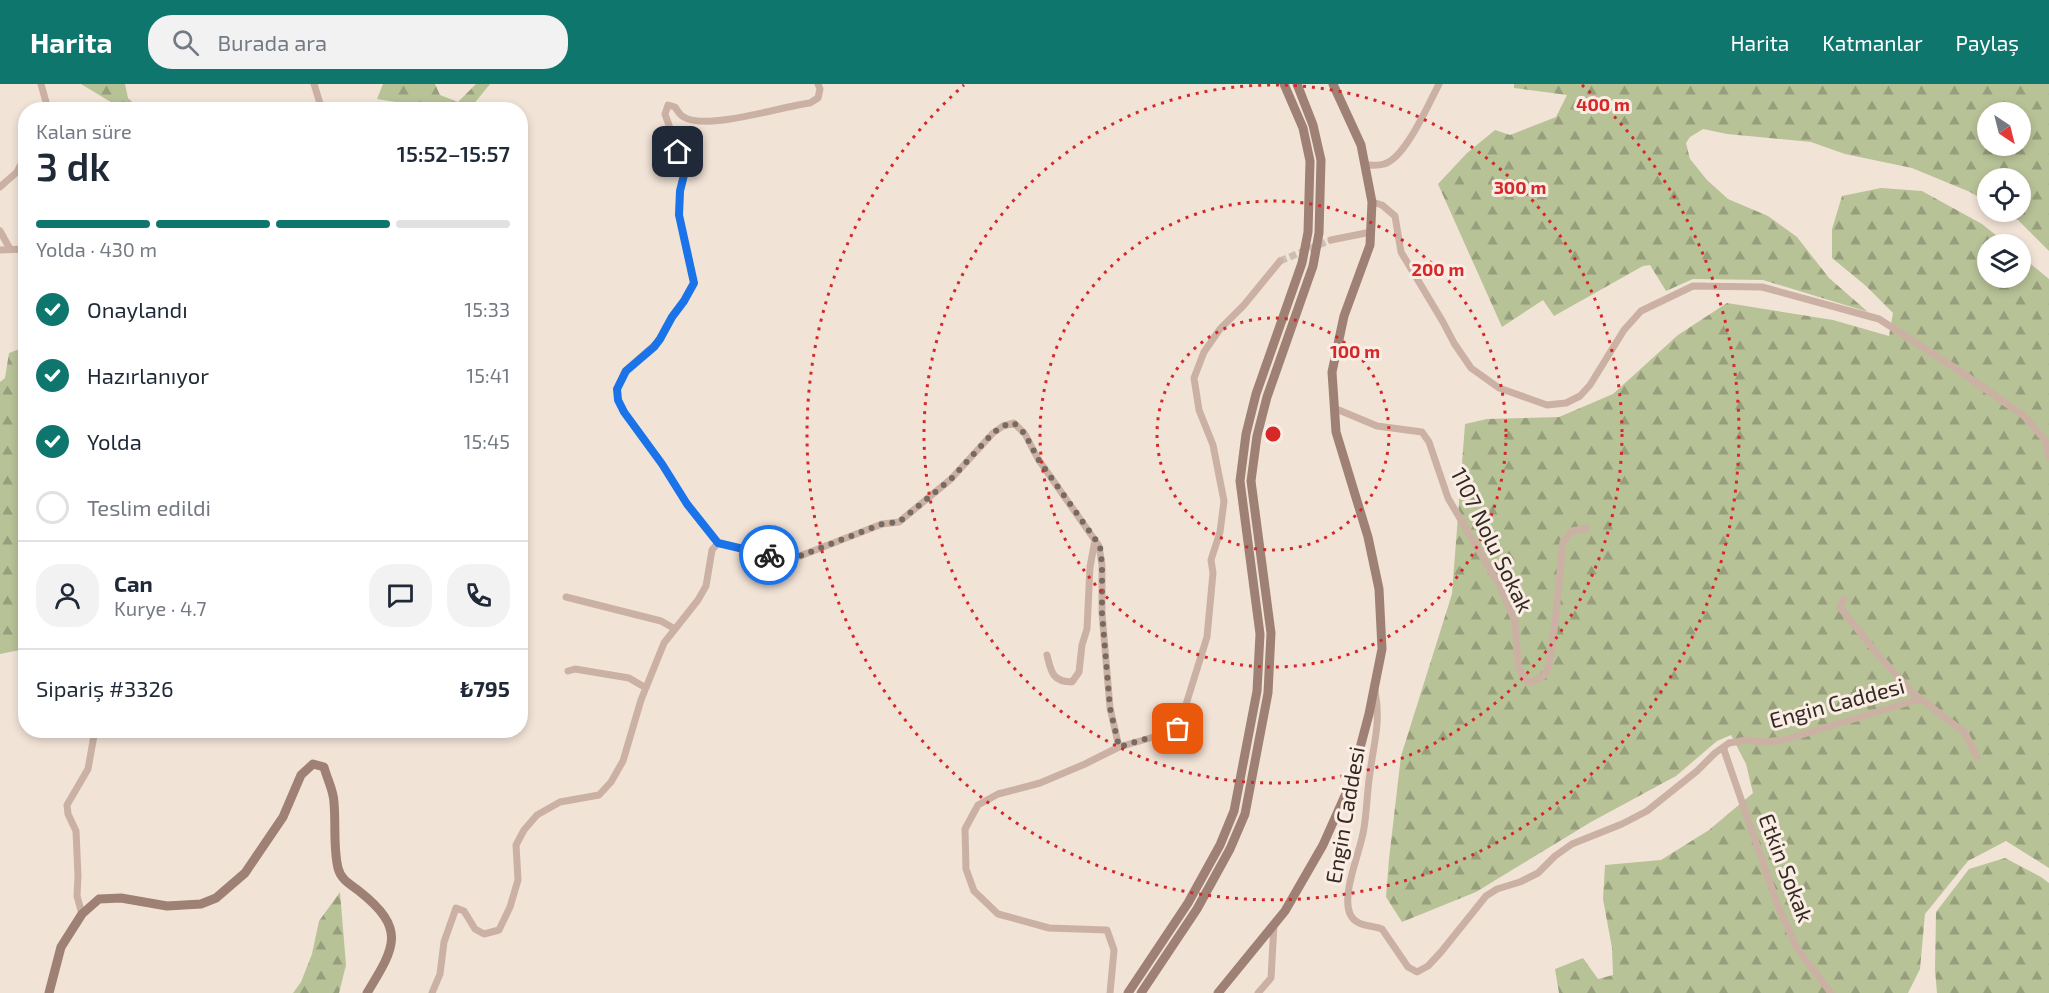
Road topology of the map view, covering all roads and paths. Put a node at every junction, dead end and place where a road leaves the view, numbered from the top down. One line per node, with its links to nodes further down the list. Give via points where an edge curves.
1 (41, 84): 8 (street)
2 (314, 84): 9 (street)
3 (818, 84): 25 (street, via 818,98 810,103 728,119 690,120 668,105 665,114 685,171 679,215 694,283 654,347 626,371 617,389 618,400 687,504)
4 (1284, 84): 44 (main road, via 1303,128 1310,161 1308,232 1302,263 1256,393 1240,481 1260,634 1257,691 1234,811 1220,844 1188,903)
5 (1297, 84): 45 (main road, via 1313,124 1321,160 1319,233 1313,266 1267,397 1251,481 1271,633 1268,693 1245,814 1197,909)
6 (1333, 84): 10 (main road, via 1361,145)
7 (1439, 84): 10 (street, via 1396,158 1384,164)
8 (46, 102)
9 (320, 102)
10 (1365, 165): 13 (main road)
11 (18, 170): 12 (street)
12 (0, 187)
13 (1372, 202): 15 (main road); 22 (street, via 1395,216 1401,252 1471,368 1499,388 1546,405 1566,403 1590,385 1624,330 1641,311 1693,286 1762,287 1879,319 2023,415 2045,440)
14 (0, 231): 17 (street)
15 (1371, 232): 16 (street); 21 (main road, via 1370,245 1344,316 1332,372)
16 (1331, 240)
17 (10, 249): 18 (street); 19 (street)
18 (18, 249)
19 (0, 250)
20 (1280, 261): 36 (street, via 1220,329 1204,352 1194,378 1198,410 1214,445 1224,501 1211,560 1207,637 1178,729)
21 (1334, 408): 23 (street, 1107 Nolu Sokak, via 1377,426 1422,432 1448,498 1499,585 1515,621 1518,665 1528,682 1545,674 1563,542 1572,531); 31 (main road, via 1336,432 1368,537 1379,590 1382,649)
22 (2049, 457)
23 (1587, 528)
24 (1095, 540): 25 (street, via 1014,423 993,433 951,479 899,522 882,524 800,556 779,557); 29 (street, via 1087,629 1079,672 1072,682 1062,682 1052,674); 36 (street, via 1100,546 1102,565 1110,708)
25 (718, 543): 28 (street, via 712,550 706,586)
26 (566, 597): 28 (street, via 661,621)
27 (1844, 598): 33 (street, via 1840,607)
28 (675, 629): 32 (street, via 664,643)
29 (1047, 655)
30 (568, 671): 32 (street, via 628,678)
31 (1375, 685): 35 (street, Engin Caddesi, via 1378,734 1365,827 1351,874 1348,902 1350,913 1359,924 1382,929 1408,967 1417,972 1441,952 1486,896 1538,873 1572,844 1647,811); 39 (main road, via 1351,782 1323,845)
32 (646, 688): 42 (street, via 611,782 599,795 560,802 537,815 524,830 516,845 518,880 498,930 484,934 475,929 464,911 456,908)
33 (1920, 699): 35 (street, Engin Caddesi, via 1784,740 1747,740); 37 (street, via 1965,733)
34 (94, 738): 38 (street, via 88,769 68,805 76,831 77,896)
35 (1725, 746): 48 (street, Etkin Sokak, via 1778,906 1797,948)
36 (1119, 747): 43 (street, via 1040,783 998,794 978,805 965,829 966,869 974,891 998,914 1049,928 1107,930 1114,950)
37 (1977, 757)
38 (82, 914): 40 (main road, via 61,947); 41 (main road, via 99,899 122,898 168,906 201,904 216,898 245,873 283,817 301,775 313,764 324,767 334,800 339,870 346,882 382,911 390,923 387,959)
39 (1274, 924): 46 (main road); 47 (street, via 1271,978)
40 (49, 993)
41 (367, 993)
42 (432, 993)
43 (1110, 993)
44 (1128, 993)
45 (1142, 993)
46 (1218, 993)
47 (1258, 993)
48 (1831, 993)

